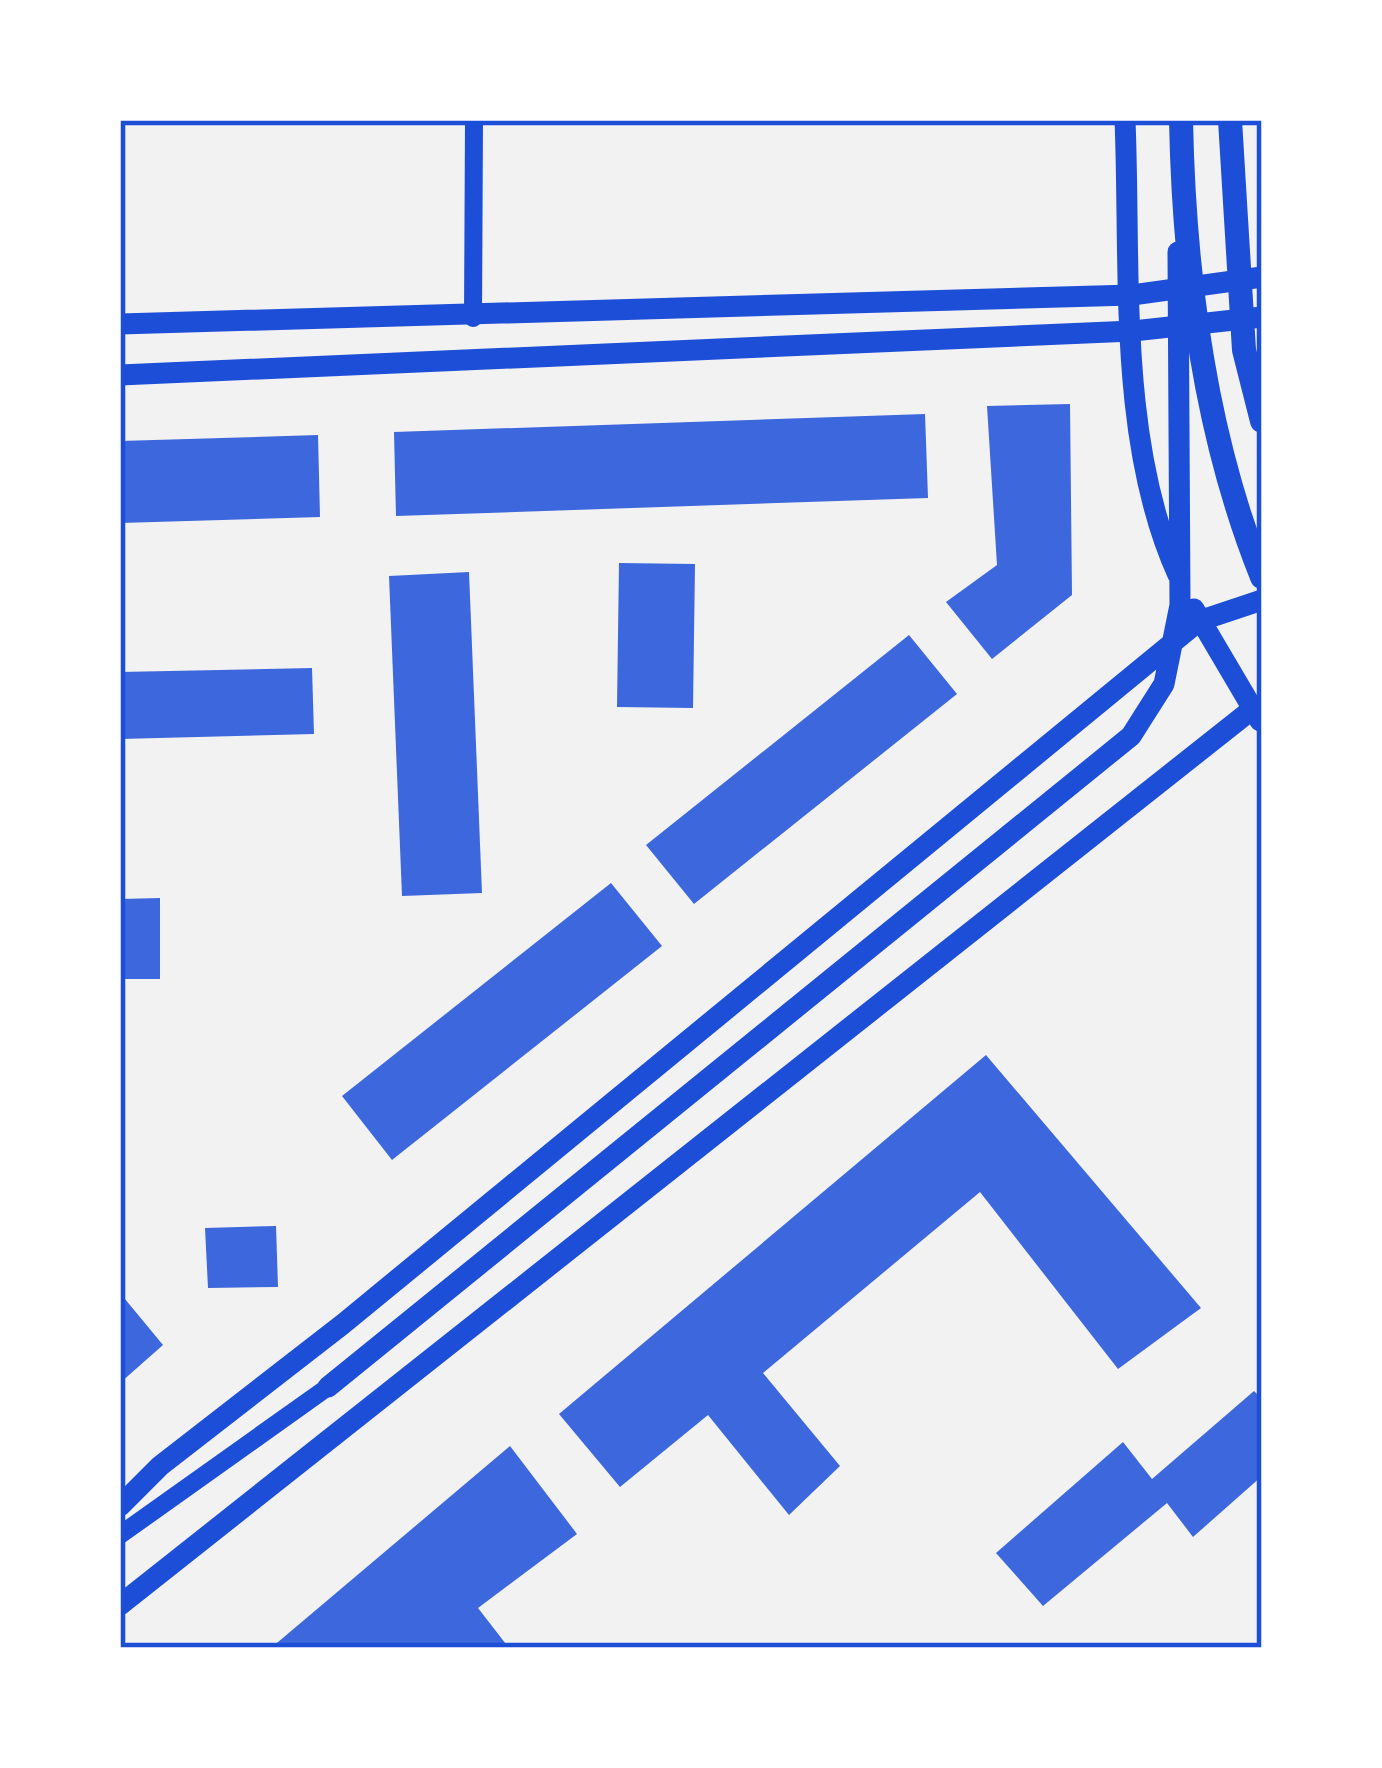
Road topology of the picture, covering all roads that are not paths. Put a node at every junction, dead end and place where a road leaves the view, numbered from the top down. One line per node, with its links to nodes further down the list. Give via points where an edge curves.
1 (474, 120): 8 (street)
2 (1125, 120): 6 (main road)
3 (1230, 120): 12 (highway, via 1244,350)
4 (1181, 124): 13 (highway, via 1211,421); 17 (main road, via 1180,605 1163,684 1116,750)
5 (1262, 278): 6 (main road)
6 (1132, 295): 8 (main road); 10 (main road)
7 (1262, 317): 10 (main road)
8 (473, 318): 9 (main road)
9 (120, 324)
10 (1133, 331): 11 (main road); 15 (main road, via 1141,457 1162,538)
11 (120, 375)
12 (1262, 421)
13 (1262, 577)
14 (1262, 600): 15 (main road)
15 (1199, 621): 16 (main road); 18 (main road)
16 (1258, 714): 20 (main road)
17 (328, 1387): 19 (street)
18 (120, 1506)
19 (120, 1535)
20 (120, 1604)

